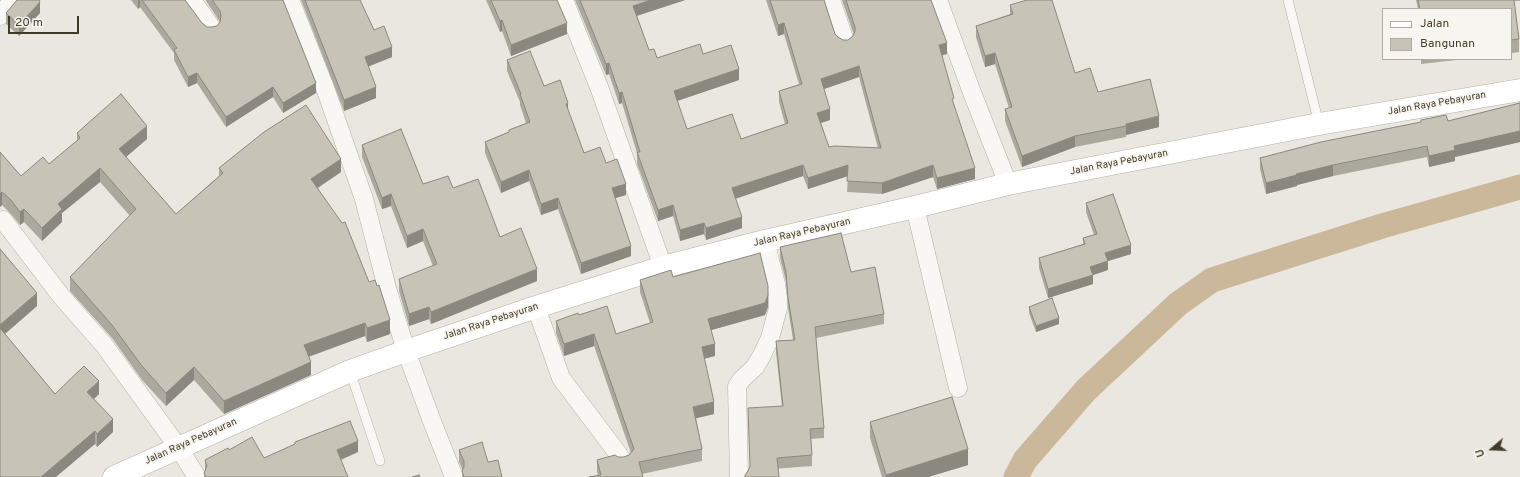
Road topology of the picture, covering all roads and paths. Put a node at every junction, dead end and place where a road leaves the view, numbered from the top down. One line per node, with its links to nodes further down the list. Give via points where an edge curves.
1 (13, 0): 8 (street)
2 (192, 0): 9 (street)
3 (290, 0): 19 (street, via 324,85 364,199)
4 (564, 0): 17 (street, via 599,87)
5 (831, 0): 10 (street)
6 (938, 0): 13 (street)
7 (1288, 0): 12 (lane)
8 (0, 16)
9 (212, 27)
10 (845, 41)
11 (1520, 90): 12 (main road, Jalan Raya Pebayuran)
12 (1319, 124): 13 (main road, Jalan Raya Pebayuran)
13 (1008, 184): 14 (main road, Jalan Raya Pebayuran)
14 (915, 207): 16 (main road, Jalan Raya Pebayuran); 21 (street)
15 (3, 220): 22 (street, via 61,296 104,345)
16 (765, 241): 17 (main road, Jalan Raya Pebayuran); 28 (street, via 776,284 778,308 770,338 761,357 737,386)
17 (663, 267): 18 (main road, Jalan Raya Pebayuran)
18 (536, 307): 19 (main road, Jalan Raya Pebayuran); 23 (street, via 561,378)
19 (406, 351): 20 (main road, Jalan Raya Pebayuran); 27 (street)
20 (350, 371): 22 (main road, Jalan Raya Pebayuran); 24 (lane)
21 (958, 388)
22 (178, 447): 25 (main road, Jalan Raya Pebayuran); 26 (street)
23 (622, 459)
24 (380, 461)
25 (122, 475)
26 (197, 477)
27 (454, 477)
28 (739, 477)

